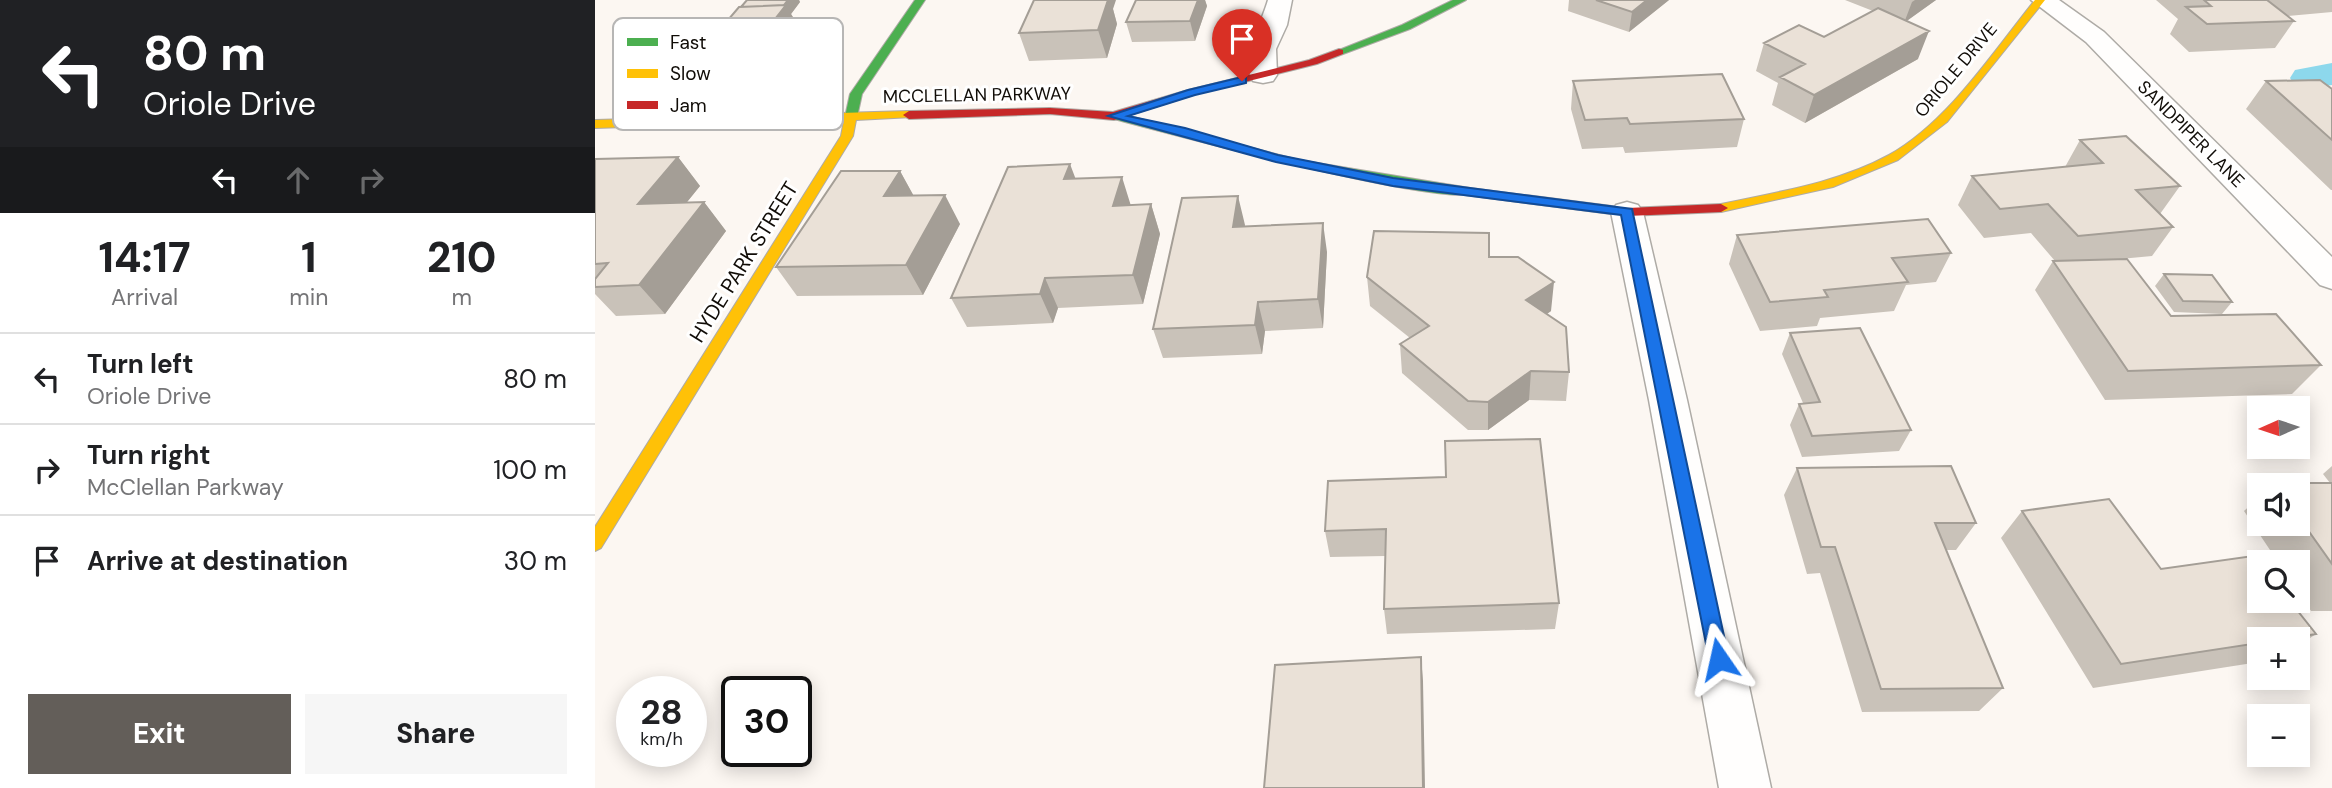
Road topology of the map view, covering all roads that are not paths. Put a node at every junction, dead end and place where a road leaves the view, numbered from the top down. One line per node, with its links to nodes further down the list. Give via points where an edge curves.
1 (921, 0): 7 (street, HYDE PARK STREET, via 856,93)
2 (1280, 0): 5 (street, via 1263,49)
3 (1461, 0): 5 (street, MCCLELLAN PARKWAY, via 1369,42)
4 (2041, 0): 11 (street, ORIOLE DRIVE, via 1943,120 1894,156 1829,184 1758,203); 12 (street, SANDPIPER LANE, via 2095,37)
5 (1263, 75): 8 (street, MCCLELLAN PARKWAY)
6 (843, 116): 7 (street, MCCLELLAN PARKWAY)
7 (852, 116): 8 (street, MCCLELLAN PARKWAY, via 1050,111); 13 (street, HYDE PARK STREET, via 847,136)
8 (1114, 116): 11 (street, ORIOLE DRIVE, via 1276,158 1393,182)
9 (613, 123): 10 (street, MCCLELLAN PARKWAY)
10 (595, 124)
11 (1627, 212): 14 (street)
12 (2332, 277)
13 (595, 543)
14 (1745, 788)

